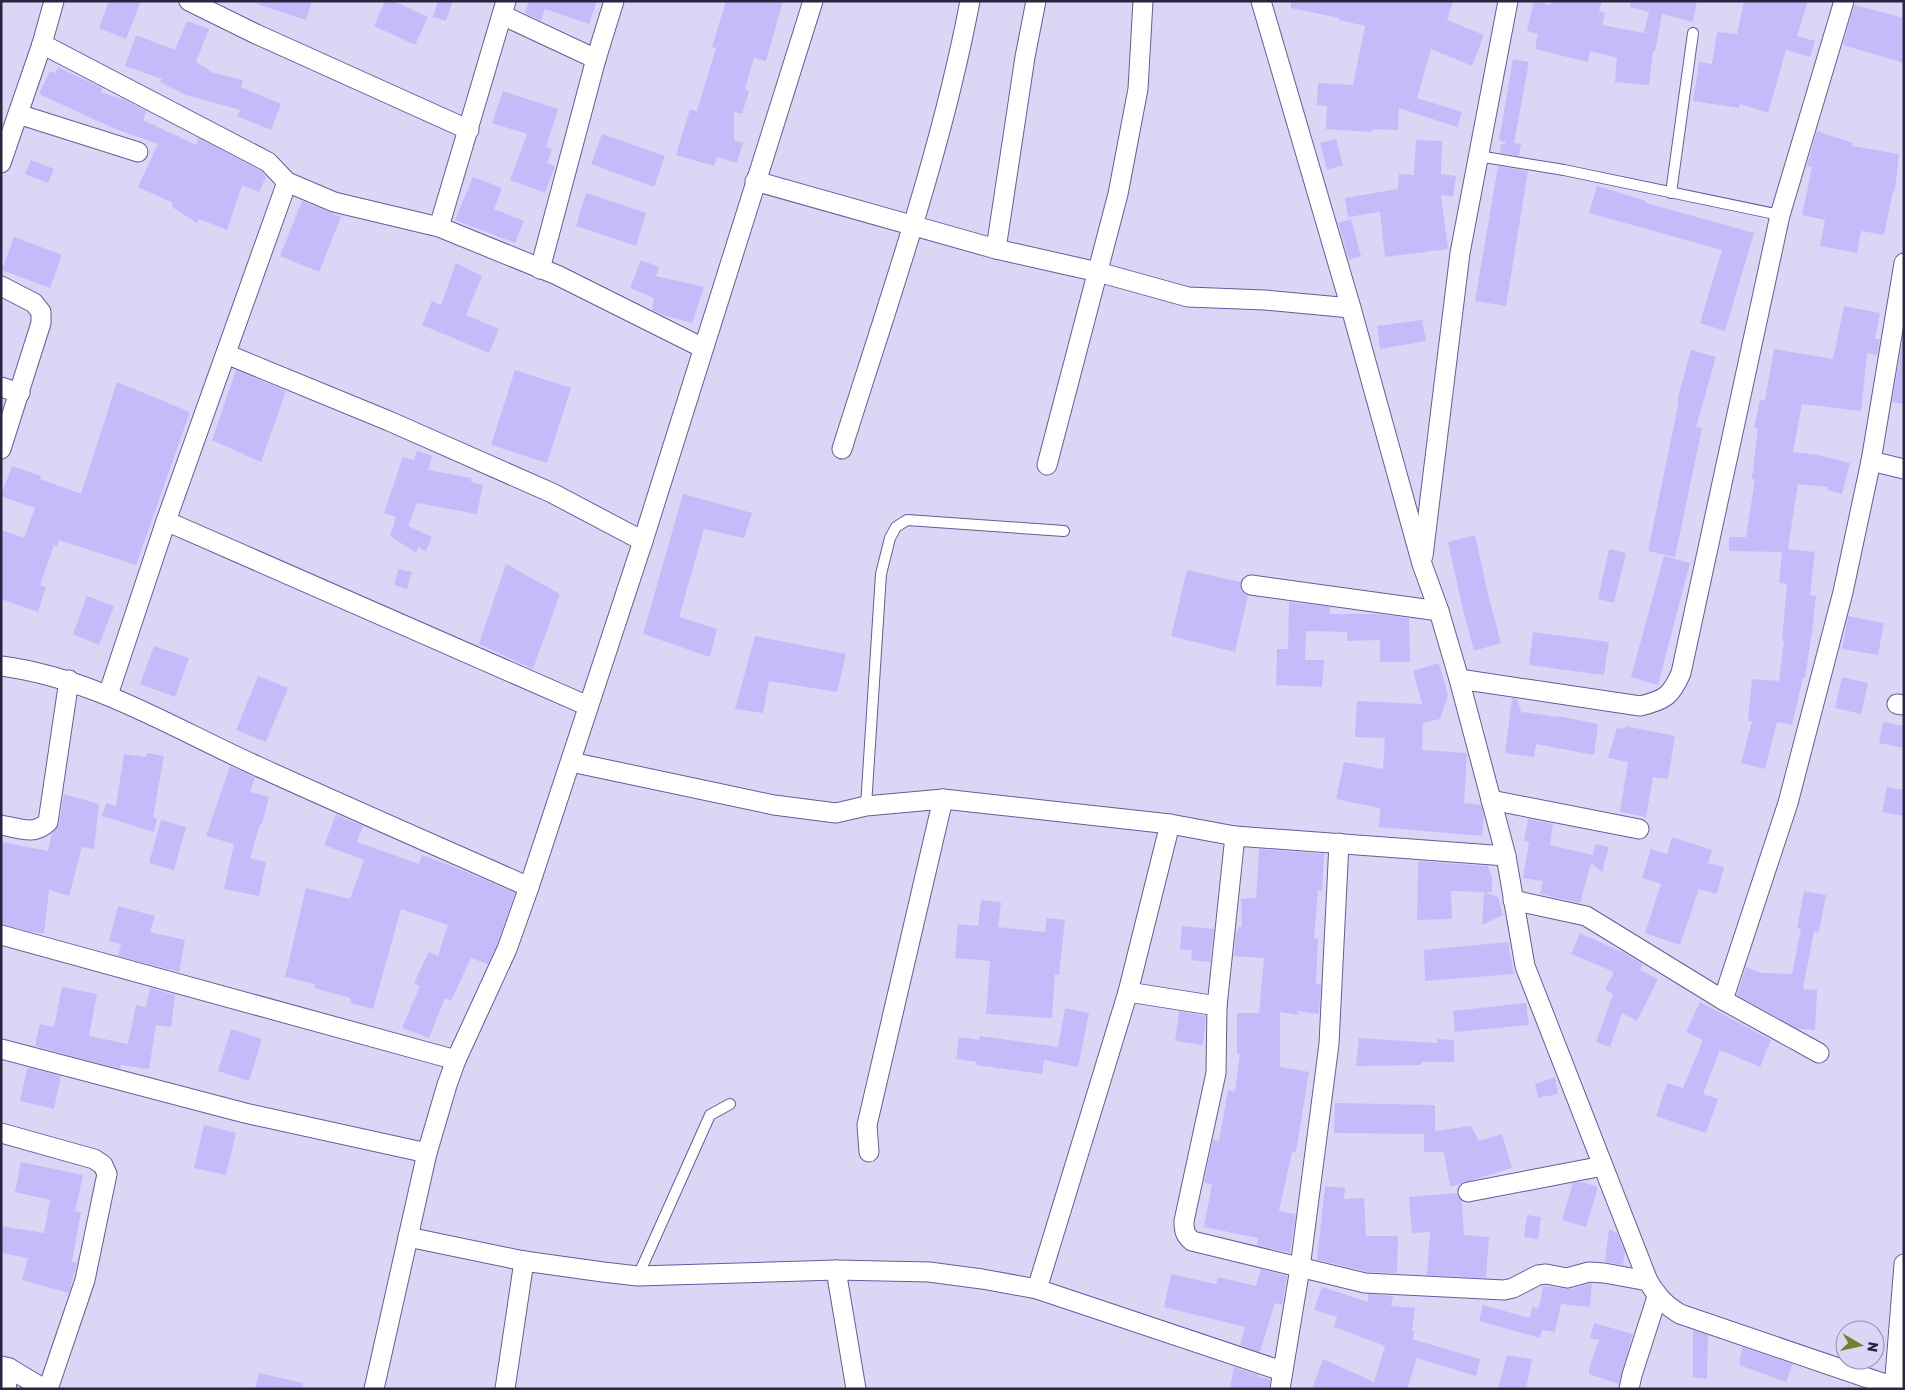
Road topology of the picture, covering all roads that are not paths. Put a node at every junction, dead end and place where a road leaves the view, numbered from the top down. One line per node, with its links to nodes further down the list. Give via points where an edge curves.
1 (54, 1): 13 (street)
2 (190, 1): 16 (street)
3 (614, 1): 14 (street)
4 (813, 1): 20 (street)
5 (970, 1): 24 (street, via 940,128)
6 (1036, 1): 26 (street)
7 (1143, 1): 29 (street, via 1138,89 1118,194)
8 (1261, 1): 31 (street)
9 (1508, 1): 18 (street)
10 (1844, 1): 23 (street)
11 (504, 8): 14 (street); 16 (street)
12 (1693, 34): 22 (lane)
13 (42, 44): 15 (street); 21 (street, via 268,162)
14 (596, 59): 28 (street)
15 (18, 114): 17 (street); 19 (street)
16 (469, 130): 25 (street)
17 (138, 152)
18 (1478, 156): 22 (lane); 45 (street, via 1460,253)
19 (1, 163)
20 (755, 181): 24 (street); 33 (street)
21 (287, 182): 25 (street, via 334,202); 34 (street)
22 (1671, 193): 23 (lane)
23 (1780, 215): 49 (street, via 1681,674 1674,690 1658,702 1640,706)
24 (912, 226): 26 (street); 38 (street)
25 (439, 227): 28 (street)
26 (996, 249): 29 (street)
27 (1904, 263): 32 (street)
28 (540, 269): 33 (street)
29 (1098, 272): 31 (street, via 1188,297); 40 (street)
30 (1, 286): 36 (street, via 34,303 41,312 41,323)
31 (1351, 308): 45 (street)
32 (1899, 320): 39 (street)
33 (703, 348): 44 (street)
34 (226, 354): 42 (street); 44 (street, via 552,493)
35 (1, 387): 36 (street)
36 (20, 393): 37 (street)
37 (1, 449)
38 (842, 449)
39 (1871, 461): 41 (street); 67 (street, via 1843,592 1788,803)
40 (1047, 465)
41 (1904, 469)
42 (166, 521): 51 (street); 52 (street)
43 (1064, 531): 56 (lane, via 907,520 896,527 880,574)
44 (643, 541): 52 (street)
45 (1422, 564): 47 (street)
46 (1251, 585): 47 (street)
47 (1439, 611): 49 (street)
48 (1, 666): 50 (street)
49 (1459, 679): 55 (street)
50 (69, 680): 51 (street); 58 (street, via 48,822 40,829 31,830)
51 (108, 695): 63 (street, via 256,766)
52 (588, 706): 53 (street)
53 (571, 762): 56 (street, via 774,805 836,814); 63 (street)
54 (943, 799): 56 (street); 57 (street); 75 (street, via 866,1125)
55 (1491, 800): 59 (street); 62 (street)
56 (866, 806)
57 (1170, 824): 60 (street); 66 (street)
58 (1, 825)
59 (1639, 829)
60 (1235, 836): 61 (street); 68 (street)
61 (1339, 843): 62 (street); 81 (street, via 1329,1044)
62 (1506, 856): 64 (street)
63 (530, 887): 71 (street, via 507,949)
64 (1513, 900): 67 (street, via 1586,916); 76 (street, via 1525,966)
65 (1, 935): 71 (street)
66 (1128, 992): 68 (street); 84 (street)
67 (1723, 1000): 70 (street)
68 (1217, 1006): 81 (street, via 1216,1073 1184,1231 1192,1241)
69 (1, 1049): 74 (street, via 245,1113)
70 (1819, 1053)
71 (456, 1060): 74 (street)
72 (730, 1104): 83 (lane, via 710,1115)
73 (1, 1133): 90 (street, via 94,1159 103,1165 107,1174 85,1280)
74 (427, 1152): 78 (street)
75 (869, 1152)
76 (1603, 1166): 77 (street); 85 (street)
77 (1468, 1192)
78 (408, 1237): 79 (street); 91 (street)
79 (524, 1261): 83 (street); 92 (street)
80 (1904, 1264): 88 (street)
81 (1300, 1268): 85 (street, via 1365,1283 1504,1290 1538,1275 1567,1278 1590,1272 1604,1273); 87 (street)
82 (836, 1270): 83 (street); 84 (street, via 929,1272); 93 (street)
83 (638, 1276)
84 (1037, 1289): 87 (street)
85 (1652, 1289): 88 (street, via 1666,1306 1680,1314); 94 (street)
86 (5, 1367): 89 (street); 90 (street)
87 (1281, 1380)
88 (1894, 1388)
89 (6, 1389)
90 (46, 1389)
91 (374, 1389)
92 (505, 1389)
93 (856, 1389)
94 (1629, 1389)

